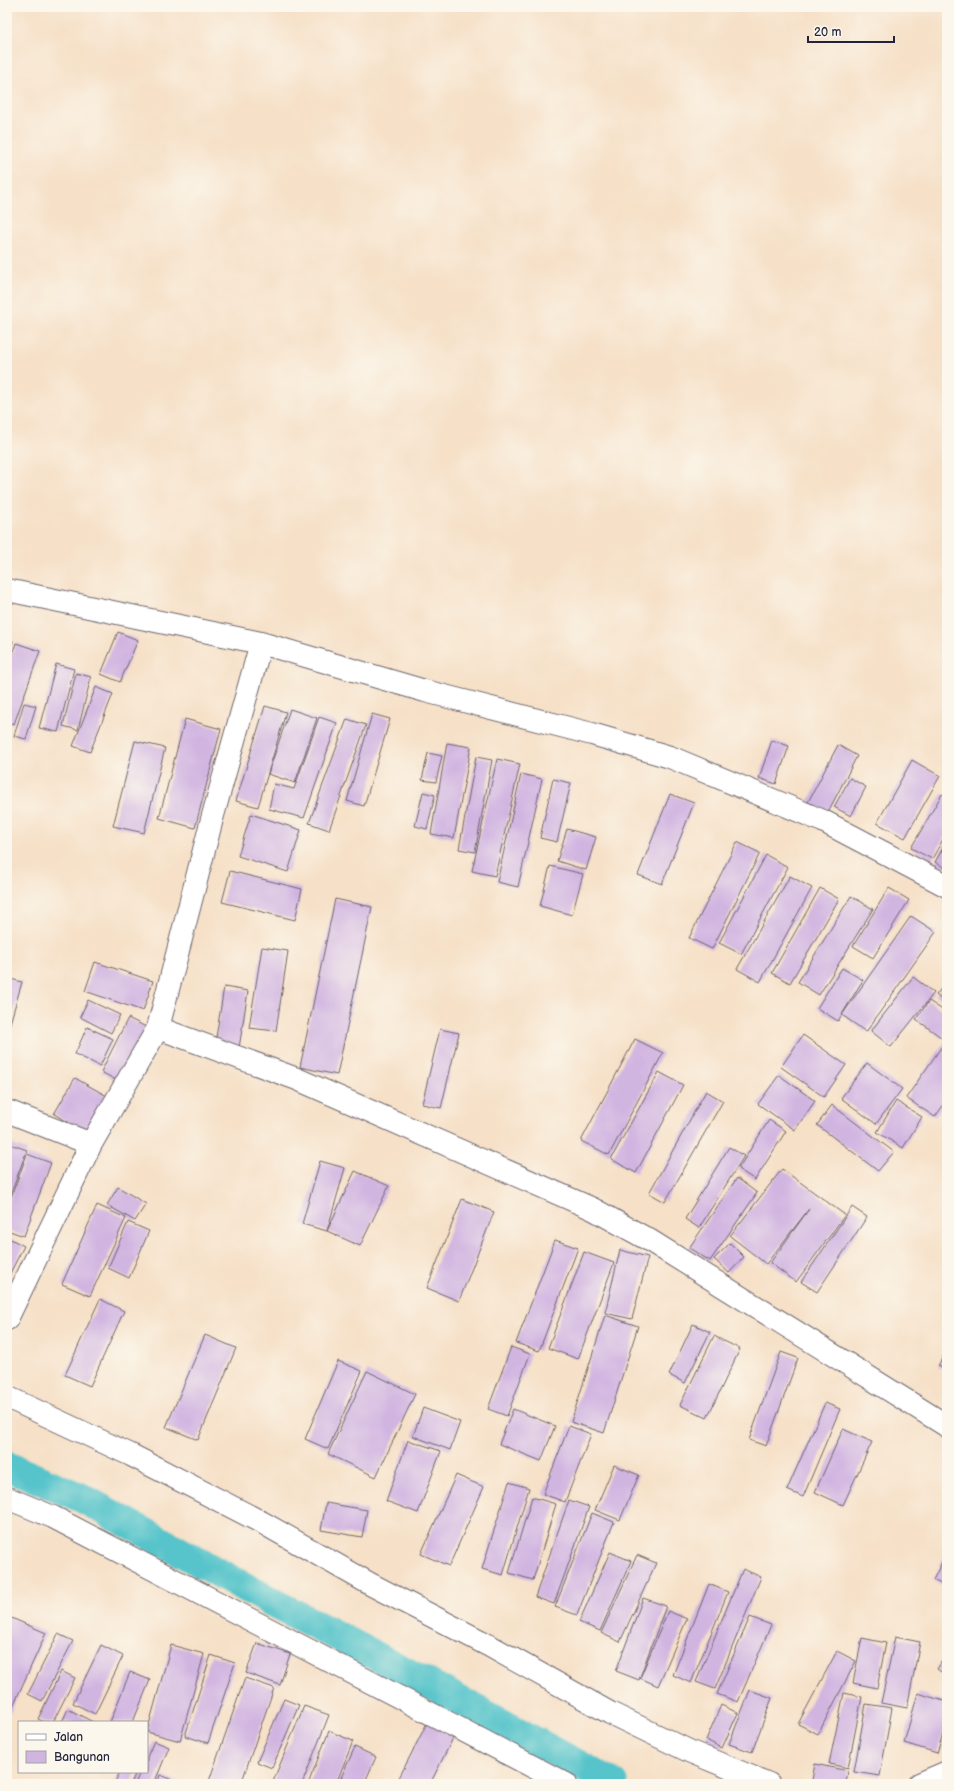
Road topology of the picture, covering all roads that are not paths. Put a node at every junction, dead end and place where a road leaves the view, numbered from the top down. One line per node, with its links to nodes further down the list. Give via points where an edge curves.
1 (7, 590): 2 (street)
2 (261, 644): 3 (street, via 670,757 823,821); 4 (street)
3 (947, 886)
4 (158, 1028): 6 (street); 9 (street, via 297,1079 593,1209 655,1244)
5 (7, 1111): 6 (street)
6 (91, 1144): 7 (street)
7 (7, 1319)
8 (7, 1397): 13 (street, via 131,1455 263,1523 372,1585 610,1713 691,1752)
9 (947, 1426)
10 (7, 1498): 12 (street, via 60,1520)
11 (947, 1772): 14 (street)
12 (566, 1784)
13 (769, 1784)
14 (919, 1784)

